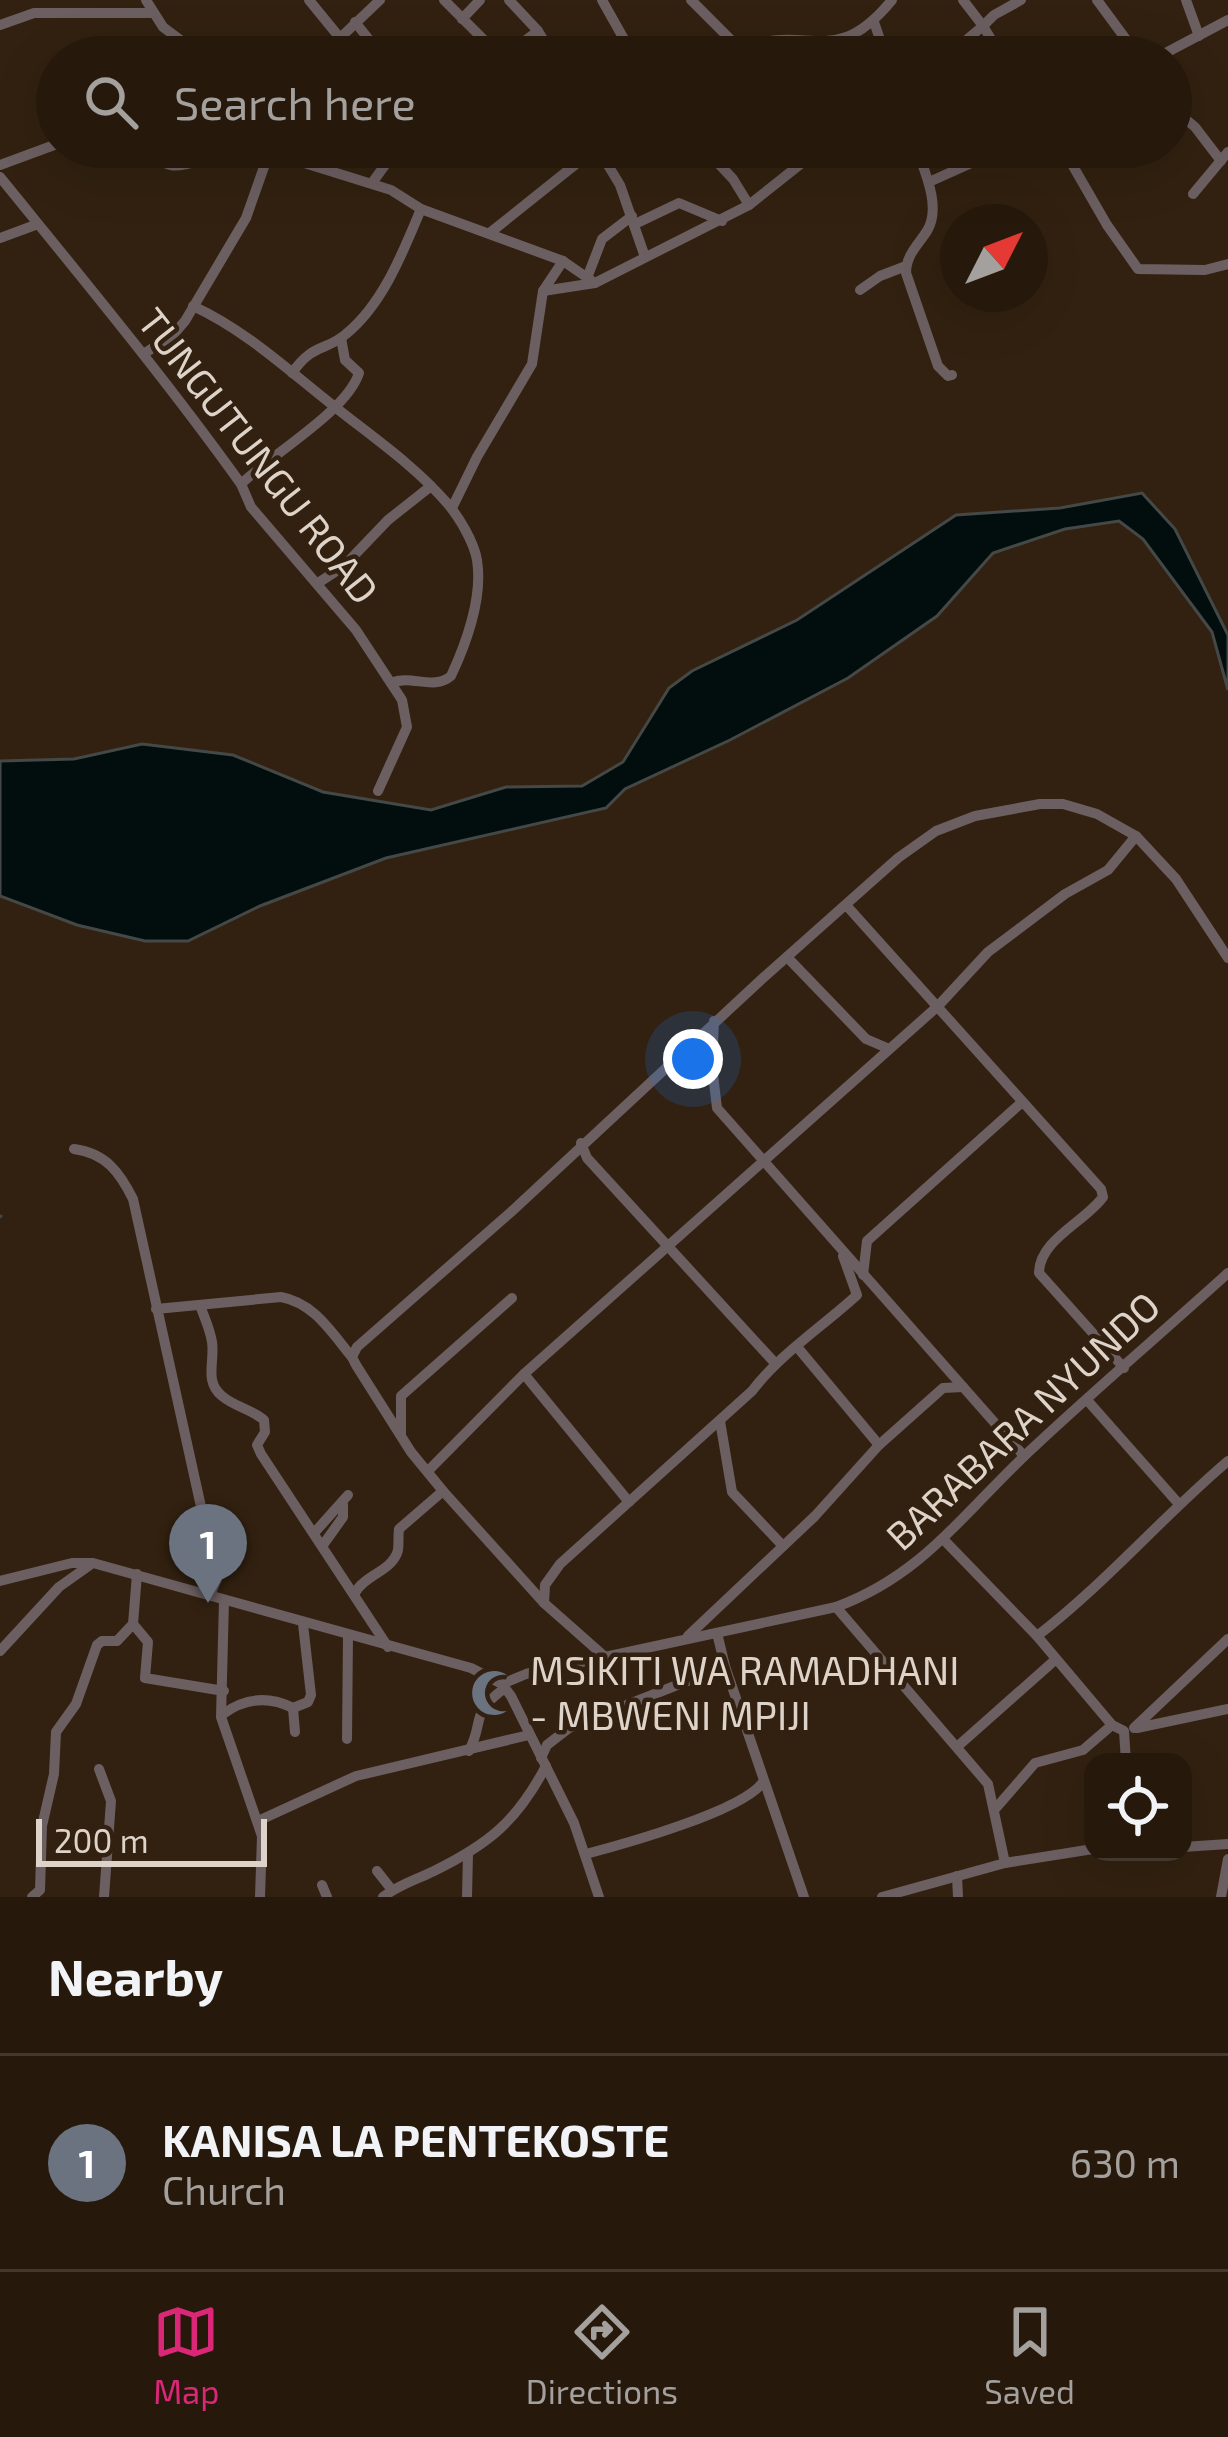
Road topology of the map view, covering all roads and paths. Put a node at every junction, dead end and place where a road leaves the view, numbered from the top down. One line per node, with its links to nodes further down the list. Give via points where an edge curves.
1 (146, 0): 14 (street)
2 (310, 0): 23 (street)
3 (380, 0): 17 (street)
4 (445, 0): 15 (street)
5 (480, 0): 15 (street)
6 (509, 0): 21 (street)
7 (602, 0): 29 (street)
8 (691, 0): 30 (street)
9 (892, 0): 18 (street)
10 (963, 0): 20 (street)
11 (1021, 0): 20 (street)
12 (1096, 0): 35 (street)
13 (1186, 0): 36 (street)
14 (152, 13): 19 (street, via 34,13); 22 (street)
15 (462, 19): 26 (street)
16 (1228, 20): 36 (street)
17 (355, 22): 24 (street); 25 (street)
18 (874, 22): 31 (street); 32 (street)
19 (0, 25)
20 (983, 26): 33 (street); 34 (street)
21 (538, 31): 27 (street); 28 (street)
22 (179, 36)
23 (338, 36)
24 (342, 36)
25 (366, 36)
26 (479, 36)
27 (531, 36)
28 (541, 36)
29 (622, 36)
30 (727, 36)
31 (847, 36)
32 (879, 36)
33 (971, 36)
34 (989, 36)
35 (1123, 36)
36 (1199, 36): 37 (street)
37 (1192, 40)
38 (1192, 124): 40 (street)
39 (36, 152): 41 (street)
40 (1224, 157): 55 (street)
41 (0, 165)
42 (263, 168): 70 (street, via 246,218)
43 (322, 168): 54 (street)
44 (383, 168): 54 (street)
45 (571, 168): 61 (street)
46 (609, 168): 58 (street)
47 (723, 168): 56 (street)
48 (796, 168): 56 (street)
49 (923, 168): 53 (street)
50 (960, 168): 53 (street)
51 (1074, 168): 65 (street, via 1138,269)
52 (0, 177): 60 (street, TUNGUTUNGU ROAD)
53 (928, 182): 66 (street, via 932,218)
54 (372, 183): 57 (street)
55 (1193, 194)
56 (749, 205): 59 (street)
57 (421, 209): 61 (street); 71 (street, via 391,276)
58 (633, 220): 59 (street, via 679,203); 63 (street); 67 (street, via 602,239)
59 (722, 221): 63 (street)
60 (38, 224): 62 (street); 72 (street, TUNGUTUNGU ROAD)
61 (491, 232): 64 (street)
62 (0, 238)
63 (646, 257): 67 (street)
64 (562, 261): 67 (street); 69 (street)
65 (1228, 264)
66 (906, 266): 68 (street); 74 (street, via 932,354)
67 (591, 280): 69 (street)
68 (860, 290)
69 (543, 291): 78 (street, via 532,364)
70 (193, 306): 72 (street, via 173,334); 73 (street, via 241,331)
71 (341, 338): 73 (street, via 308,352); 75 (street, via 359,377)
72 (145, 353): 76 (street, TUNGUTUNGU ROAD)
73 (292, 373): 75 (street)
74 (952, 376)
75 (335, 407): 76 (street); 77 (street)
76 (241, 484): 79 (street, TUNGUTUNGU ROAD, via 278,544)
77 (431, 486): 78 (street); 79 (street)
78 (452, 508): 80 (street, via 476,556 470,626 446,681)
79 (318, 583): 80 (street, TUNGUTUNGU ROAD)
80 (391, 682): 81 (street, TUNGUTUNGU ROAD, via 406,727)
81 (378, 791)
82 (1136, 836): 83 (street, via 1063,805 975,816 925,837); 85 (street, via 1176,879); 86 (street, via 1108,870 988,952)
83 (846, 905): 84 (street); 86 (street)
84 (787, 957): 87 (street); 88 (street, via 866,1040)
85 (1228, 958)
86 (938, 1006): 88 (street); 89 (street)
87 (714, 1021): 90 (street); 92 (street, via 717,1108)
88 (887, 1048): 92 (street)
89 (1021, 1102): 96 (street, via 867,1240); 103 (street, via 1103,1194 1043,1252 1039,1273)
90 (581, 1143): 93 (street); 101 (street)
91 (74, 1149): 99 (street, via 121,1174)
92 (764, 1159): 93 (street); 94 (street)
93 (668, 1250): 102 (street); 104 (street)
94 (842, 1252): 96 (street); 100 (street, via 857,1295)
95 (1228, 1273): 103 (street, BARABARA NYUNDO)
96 (863, 1275): 105 (street)
97 (512, 1298): 108 (street, via 401,1396)
98 (200, 1305): 99 (street); 101 (street, via 295,1299); 116 (street, via 214,1387 264,1420 260,1454)
99 (157, 1309): 124 (street, via 217,1579)
100 (798, 1348): 102 (street); 109 (street)
101 (352, 1357): 108 (street)
102 (774, 1362): 107 (street)
103 (1124, 1368): 106 (street, BARABARA NYUNDO)
104 (524, 1374): 112 (street); 114 (street)
105 (965, 1388): 109 (street, via 943,1388); 110 (street)
106 (1087, 1400): 110 (street, BARABARA NYUNDO); 115 (street)
107 (720, 1421): 114 (street); 119 (street, via 732,1492)
108 (401, 1438): 112 (street)
109 (879, 1444): 119 (street)
110 (1024, 1456): 117 (street, BARABARA NYUNDO)
111 (1228, 1461): 115 (street)
112 (428, 1471): 113 (street)
113 (443, 1491): 123 (street, via 399,1529 392,1561); 126 (street)
114 (629, 1502): 126 (street, via 549,1576)
115 (1178, 1503): 132 (street)
116 (315, 1532): 118 (street); 118 (street, via 346,1500)
117 (944, 1540): 127 (street, BARABARA NYUNDO, via 872,1594); 132 (street)
118 (323, 1545): 123 (street)
119 (783, 1546): 134 (street)
120 (93, 1563): 121 (street); 122 (street); 137 (street)
121 (137, 1574): 124 (street); 128 (street)
122 (0, 1581)
123 (355, 1593): 136 (street)
124 (210, 1595): 125 (street)
125 (224, 1600): 129 (street); 143 (street)
126 (544, 1603): 133 (street)
127 (836, 1607): 130 (street, BARABARA NYUNDO); 151 (street)
128 (134, 1624): 143 (street, via 148,1642 145,1678); 171 (street, via 117,1641 98,1645 56,1732 40,1890)
129 (303, 1624): 131 (street); 144 (street, via 311,1695)
130 (717, 1633): 134 (street, BARABARA NYUNDO); 141 (street)
131 (348, 1636): 136 (street); 150 (street)
132 (1037, 1636): 139 (street)
133 (581, 1638): 138 (street); 140 (street)
134 (686, 1639): 138 (street, BARABARA NYUNDO)
135 (1228, 1639): 147 (street)
136 (388, 1647): 142 (street, via 471,1668)
137 (0, 1651)
138 (604, 1657): 140 (street, BARABARA NYUNDO)
139 (1055, 1660): 147 (street); 151 (street)
140 (578, 1664): 142 (street, BARABARA NYUNDO)
141 (724, 1666): 154 (street, via 569,1728 547,1745); 156 (street)
142 (504, 1686): 149 (street); 152 (street, via 478,1712)
143 (224, 1691): 146 (street)
144 (292, 1708): 146 (street, via 266,1699); 148 (street)
145 (1228, 1709): 147 (street)
146 (221, 1717): 160 (street)
147 (1124, 1728): 153 (street); 159 (street, via 1035,1763)
148 (295, 1732)
149 (530, 1735): 152 (street); 154 (street)
150 (347, 1739)
151 (958, 1745): 159 (street)
152 (469, 1751): 160 (street, via 356,1776)
153 (1125, 1753)
154 (543, 1762): 164 (street, via 508,1824); 165 (street)
155 (99, 1769): 172 (street, via 111,1802)
156 (763, 1782): 157 (street); 158 (street)
157 (755, 1794): 158 (street); 165 (street)
158 (769, 1797): 176 (street)
159 (996, 1808): 167 (street)
160 (258, 1821): 173 (street)
161 (1228, 1844): 162 (street)
162 (1192, 1846)
163 (1084, 1850): 167 (street)
164 (468, 1854): 170 (street); 174 (street)
165 (586, 1854): 175 (street)
166 (1228, 1859): 179 (street)
167 (1005, 1863): 169 (street)
168 (377, 1870): 170 (street)
169 (957, 1876): 177 (street); 178 (street)
170 (387, 1893)
171 (32, 1897)
172 (104, 1897)
173 (260, 1897)
174 (467, 1897)
175 (599, 1897)
176 (804, 1897)
177 (882, 1897)
178 (958, 1897)
179 (1221, 1897)

